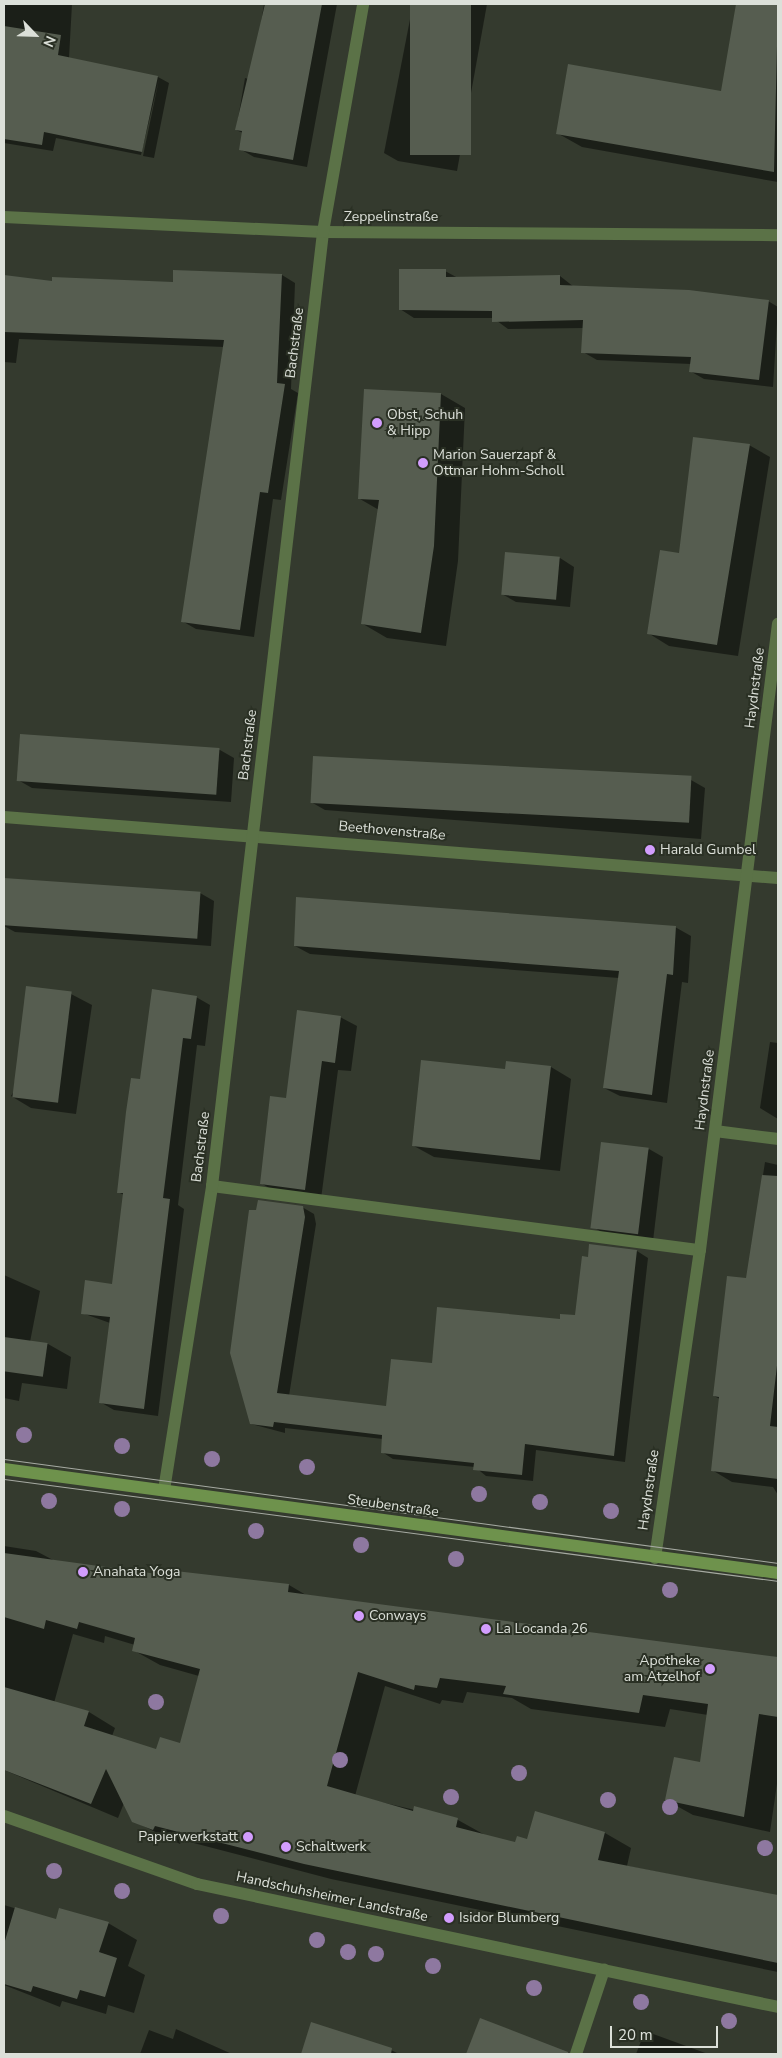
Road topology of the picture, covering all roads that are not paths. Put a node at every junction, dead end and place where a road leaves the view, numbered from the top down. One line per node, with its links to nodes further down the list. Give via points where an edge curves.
1 (363, 4): 3 (street, Bachstraße)
2 (4, 217): 3 (street, Zeppelinstraße)
3 (323, 232): 4 (street, Zeppelinstraße); 7 (street, Bachstraße)
4 (778, 235)
5 (778, 624): 8 (street, Haydnstraße)
6 (4, 817): 7 (street, Beethovenstraße)
7 (253, 835): 8 (street, Beethovenstraße); 12 (street, Bachstraße)
8 (746, 876): 9 (street, Beethovenstraße); 10 (street, Haydnstraße)
9 (778, 878)
10 (715, 1131): 11 (street); 13 (street, Haydnstraße)
11 (778, 1138)
12 (212, 1186): 13 (street); 15 (street, Bachstraße)
13 (700, 1250): 16 (street, Haydnstraße)
14 (4, 1469): 15 (main road, Steubenstraße)
15 (164, 1490): 16 (main road, Steubenstraße)
16 (655, 1558): 17 (main road, Steubenstraße)
17 (778, 1573)
18 (4, 1816): 19 (street, Handschuhsheimer Landstraße, via 197,1884)
19 (604, 1970): 20 (street, Handschuhsheimer Landstraße); 21 (street)
20 (778, 2007)
21 (576, 2054)

